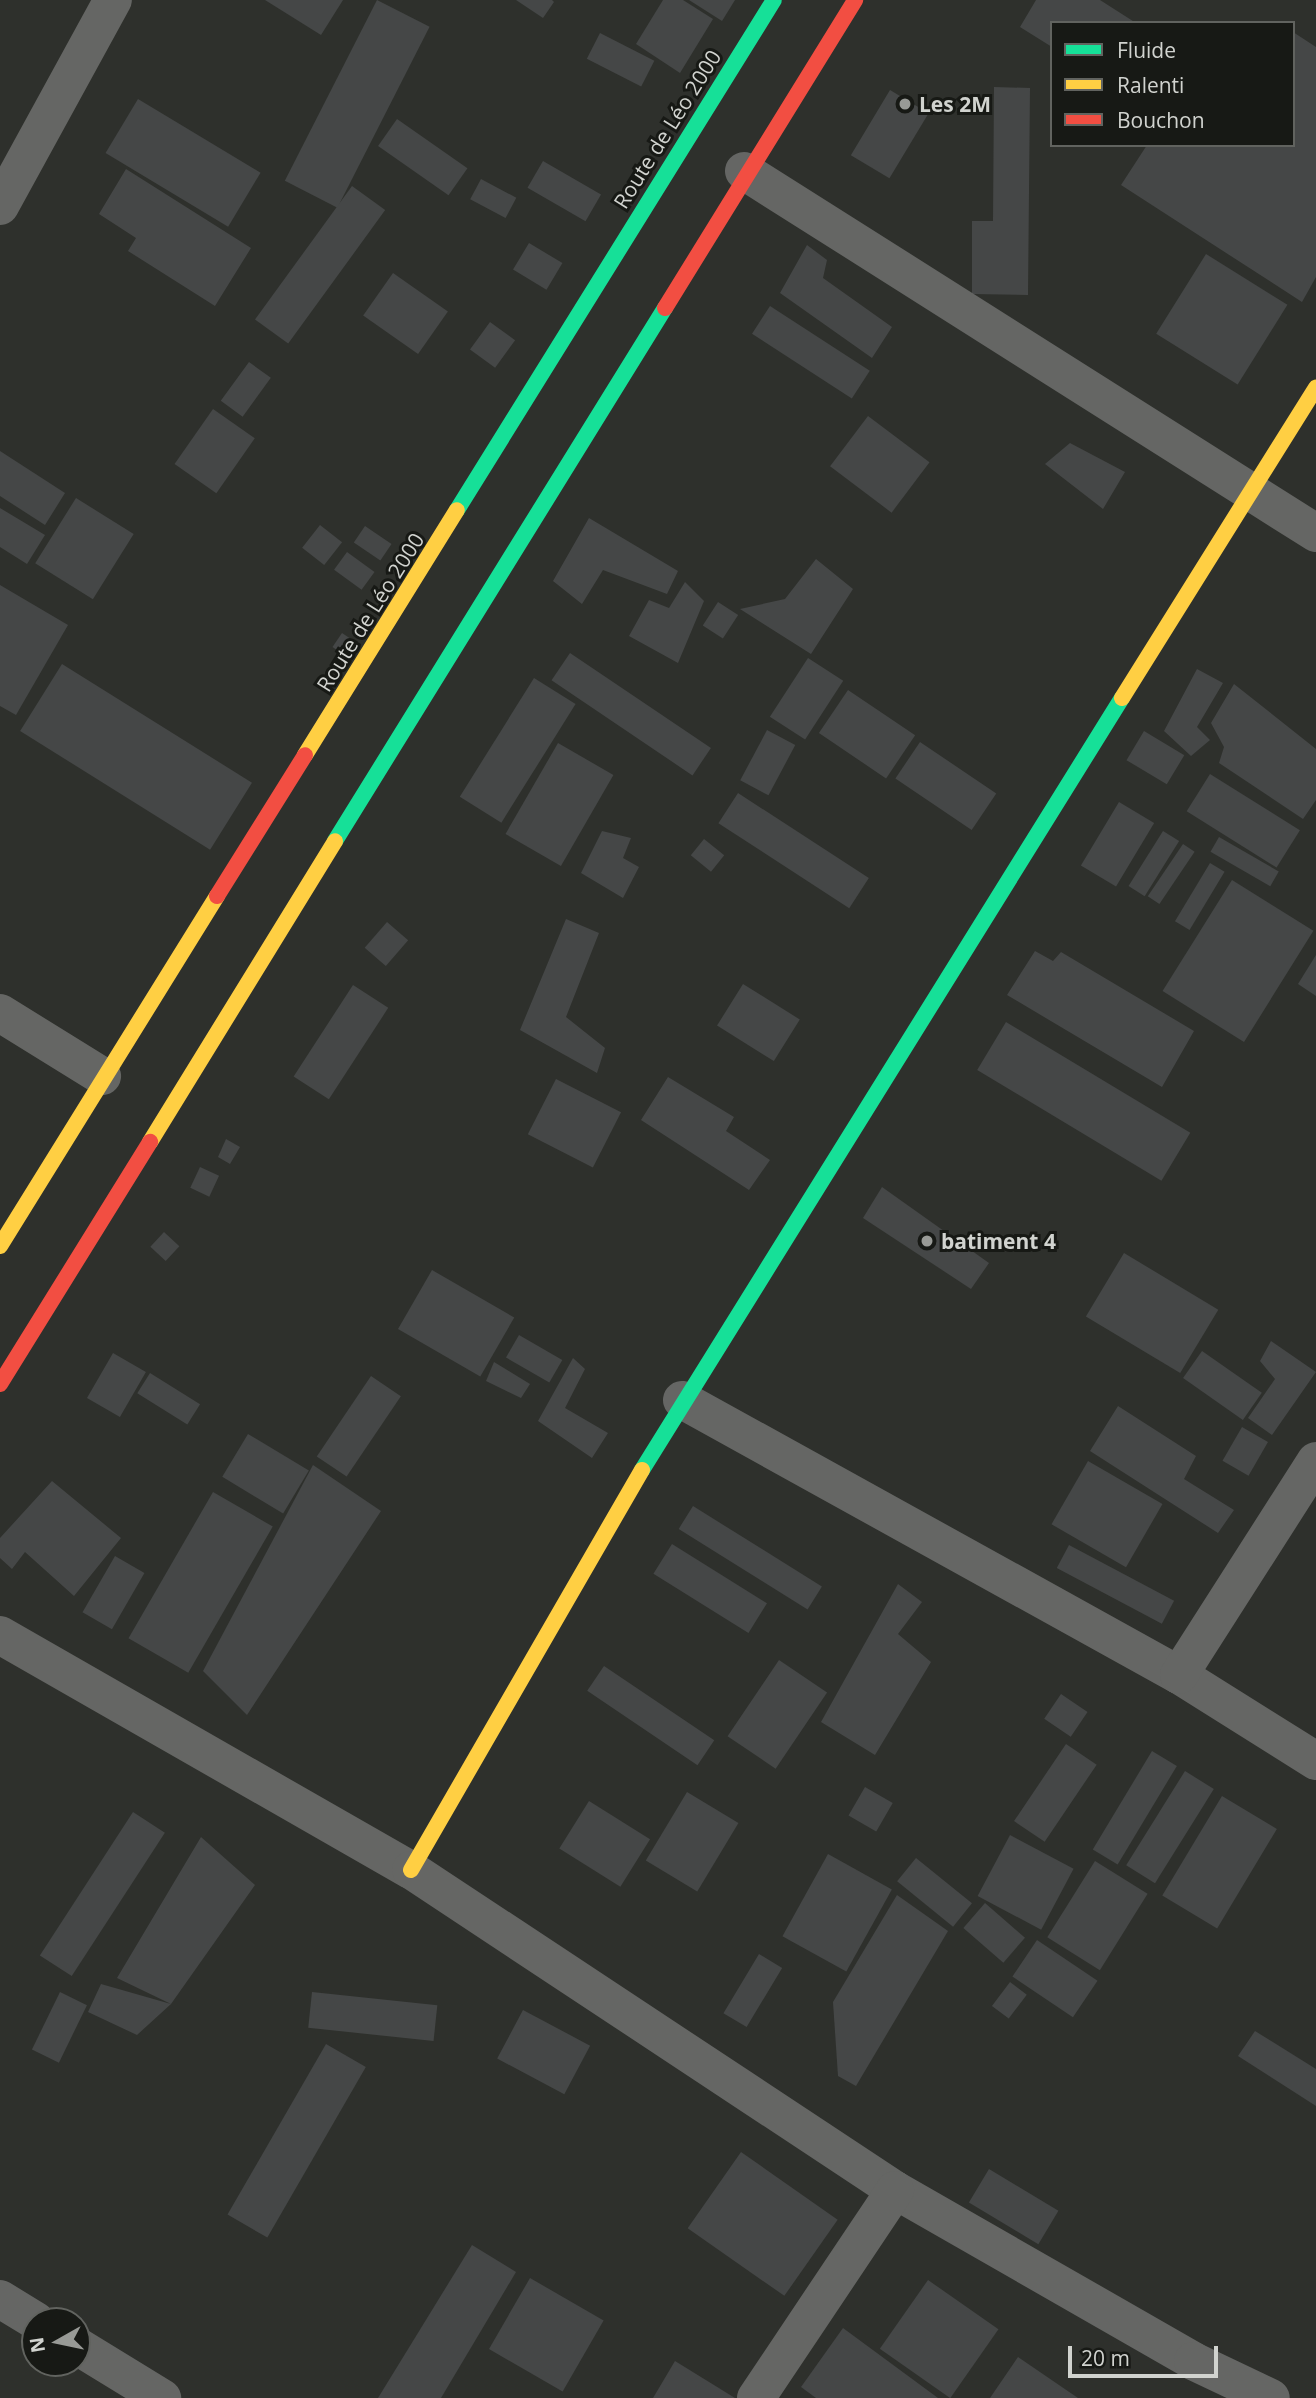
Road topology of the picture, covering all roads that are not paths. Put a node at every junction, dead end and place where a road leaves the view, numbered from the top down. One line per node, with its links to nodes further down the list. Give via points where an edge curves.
1 (113, 0): 5 (street)
2 (774, 0): 10 (street, Route de Léo 2000)
3 (855, 0): 4 (street)
4 (744, 171): 7 (street); 12 (street, via 508,566)
5 (0, 205)
6 (1316, 388): 7 (street)
7 (1251, 496): 8 (street); 13 (street)
8 (1316, 533)
9 (0, 1013): 10 (street)
10 (102, 1076): 11 (street, Route de Léo 2000)
11 (0, 1246)
12 (0, 1384)
13 (682, 1400): 16 (street); 18 (street)
14 (1316, 1461): 16 (street)
15 (0, 1635): 18 (street)
16 (1179, 1675): 17 (street)
17 (1316, 1761)
18 (411, 1870): 19 (street)
19 (895, 2190): 24 (street); 25 (street, via 1193,2361)
20 (0, 2299): 21 (street)
21 (21, 2312)
22 (91, 2355): 23 (street)
23 (162, 2398)
24 (756, 2398)
25 (1271, 2398)

